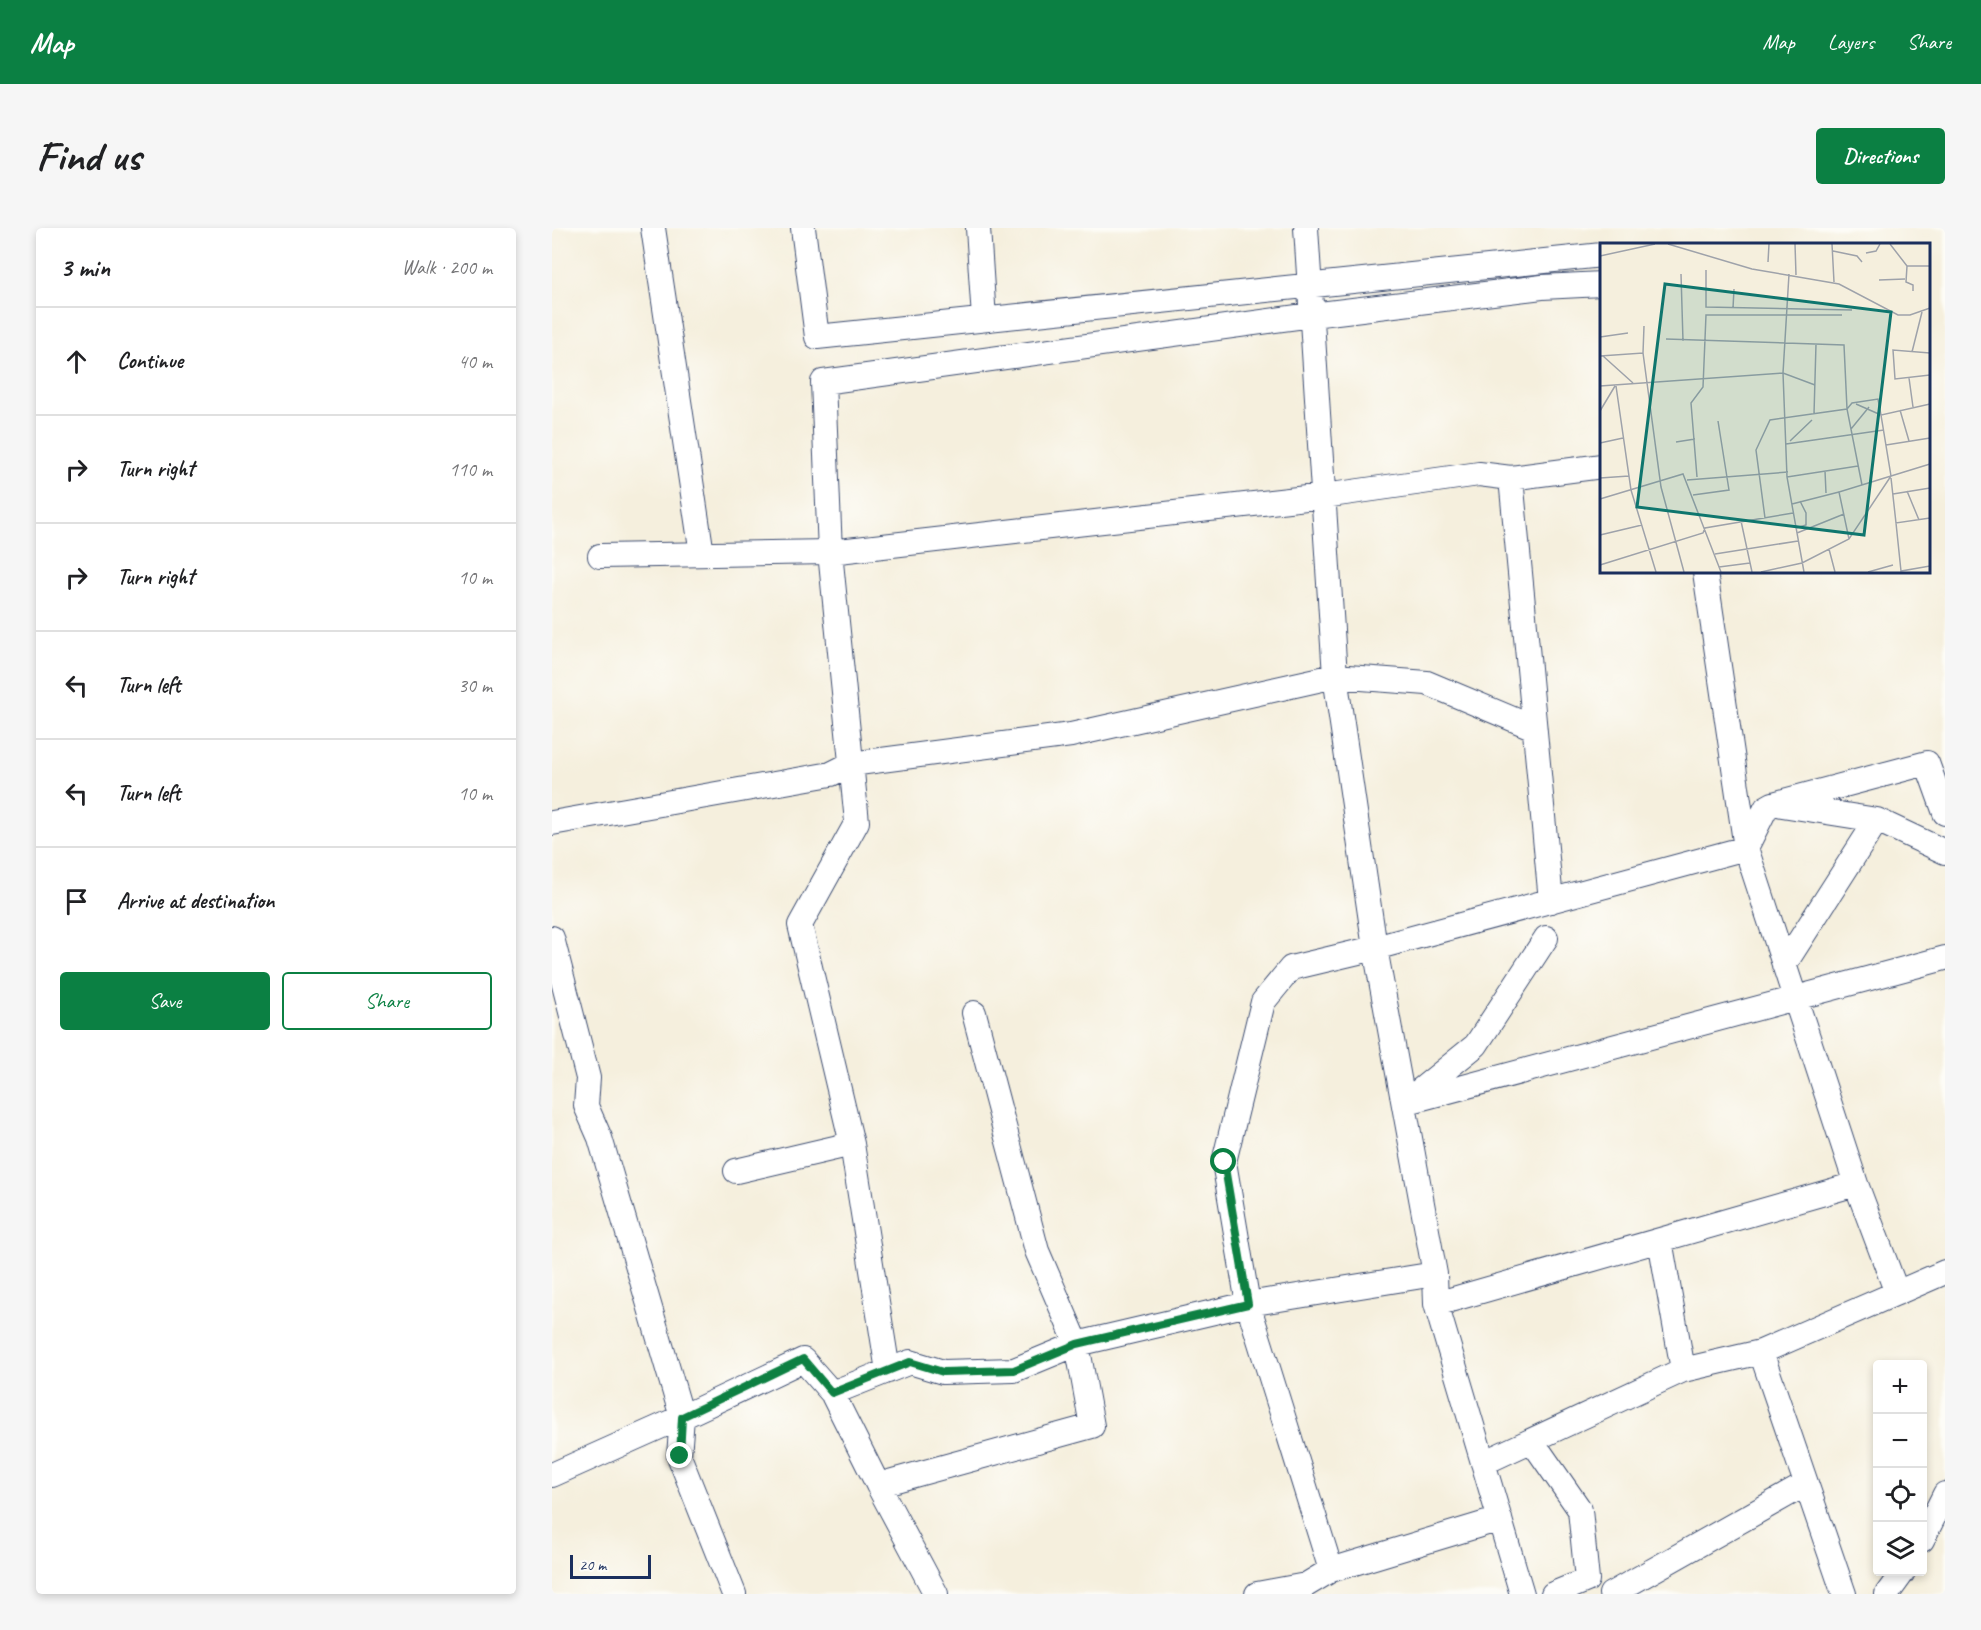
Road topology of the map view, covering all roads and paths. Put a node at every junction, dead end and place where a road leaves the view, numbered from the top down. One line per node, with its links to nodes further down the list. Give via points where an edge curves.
1 (653, 228): 14 (street)
2 (803, 228): 9 (street, via 817,337)
3 (978, 228): 9 (street)
4 (1306, 228): 7 (street)
5 (1600, 255): 7 (street)
6 (1600, 284): 8 (street, via 1542,287)
7 (1310, 285): 8 (street); 9 (street)
8 (1312, 315): 12 (street); 13 (street, via 823,382)
9 (984, 319)
10 (1600, 466): 11 (street)
11 (1510, 478): 12 (street, via 1479,474); 18 (street)
12 (1323, 496): 13 (street); 17 (street)
13 (830, 552): 14 (street); 19 (street)
14 (702, 554): 15 (street)
15 (600, 556)
16 (1706, 573): 24 (street)
17 (1335, 676): 18 (street, via 1427,683); 19 (street, via 1071,735); 29 (street)
18 (1534, 728): 26 (street)
19 (851, 764): 23 (street, via 831,774); 35 (street, via 857,822 800,925)
20 (1773, 804): 21 (street, via 1927,763); 22 (street); 24 (street, via 1766,808)
21 (1945, 813)
22 (1877, 820): 25 (street); 31 (street)
23 (552, 823)
24 (1746, 848): 26 (street); 31 (street)
25 (1945, 852)
26 (1551, 901): 29 (street)
27 (552, 938): 49 (street, via 588,1078 586,1106 600,1138)
28 (1546, 939): 34 (street, via 1476,1045)
29 (1375, 948): 34 (street); 42 (street, via 1291,968 1263,1002 1224,1162)
30 (1945, 958): 32 (street)
31 (1784, 965): 32 (street)
32 (1795, 998): 34 (street); 37 (street)
33 (974, 1013): 44 (street, via 1037,1251)
34 (1404, 1103): 40 (street)
35 (852, 1144): 36 (street); 47 (street)
36 (736, 1171)
37 (1856, 1184): 38 (street); 41 (street)
38 (1660, 1240): 43 (street); 46 (street)
39 (1945, 1272): 41 (street)
40 (1435, 1274): 42 (street); 43 (street)
41 (1897, 1293): 45 (street)
42 (1248, 1304): 44 (street); 58 (street)
43 (1436, 1304): 51 (street)
44 (1077, 1344): 47 (street, via 1014,1370 943,1372 910,1362); 54 (street, via 1092,1426)
45 (1761, 1352): 46 (street); 53 (street)
46 (1683, 1370): 50 (street)
47 (888, 1371): 48 (street)
48 (832, 1393): 49 (street, via 803,1359); 54 (street)
49 (682, 1417): 52 (street); 60 (street, via 680,1456)
50 (1532, 1441): 51 (street); 64 (street, via 1580,1510 1587,1580)
51 (1483, 1463): 56 (street)
52 (552, 1475)
53 (1806, 1484): 65 (street); 66 (street)
54 (878, 1485): 61 (street)
55 (1945, 1494): 57 (street)
56 (1500, 1519): 58 (street); 63 (street)
57 (1927, 1532)
58 (1331, 1570): 62 (street, via 1306,1585)
59 (1900, 1576): 67 (street)
60 (734, 1594)
61 (936, 1594)
62 (1257, 1594)
63 (1522, 1594)
64 (1553, 1594)
65 (1611, 1594)
66 (1844, 1594)
67 (1887, 1594)

